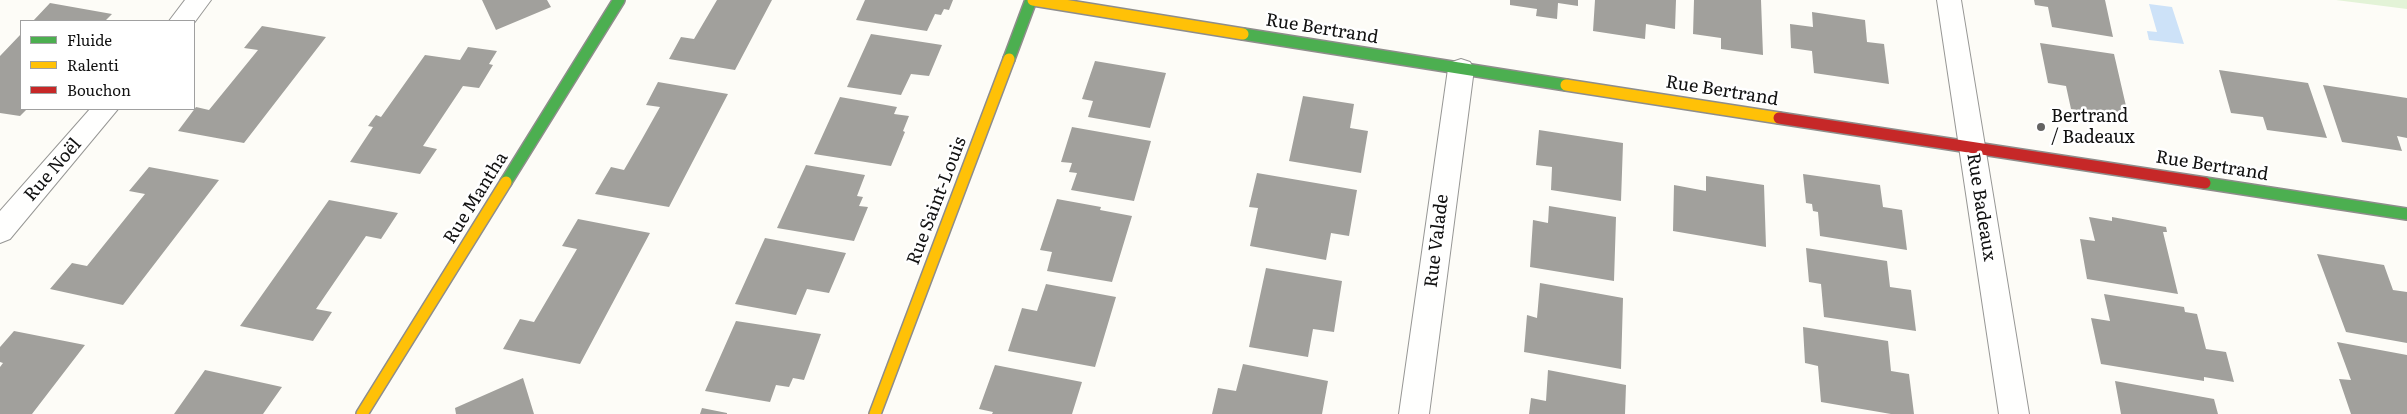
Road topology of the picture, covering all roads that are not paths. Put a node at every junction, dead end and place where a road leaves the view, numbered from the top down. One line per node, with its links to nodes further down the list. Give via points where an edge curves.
1 (199, 0): 5 (street)
2 (619, 0): 11 (street, Rue Mantha)
3 (1032, 0): 6 (street, Rue Bertrand); 12 (street, Rue Saint-Louis)
4 (1949, 0): 8 (street, Rue Badeaux)
5 (182, 20)
6 (1461, 69): 8 (street, Rue Bertrand); 13 (street, Rue Valade)
7 (104, 110): 10 (street, Rue Noël)
8 (1972, 146): 9 (street, Rue Bertrand); 14 (street, Rue Badeaux)
9 (2407, 214)
10 (0, 231)
11 (362, 414)
12 (875, 414)
13 (1414, 414)
14 (2014, 414)

